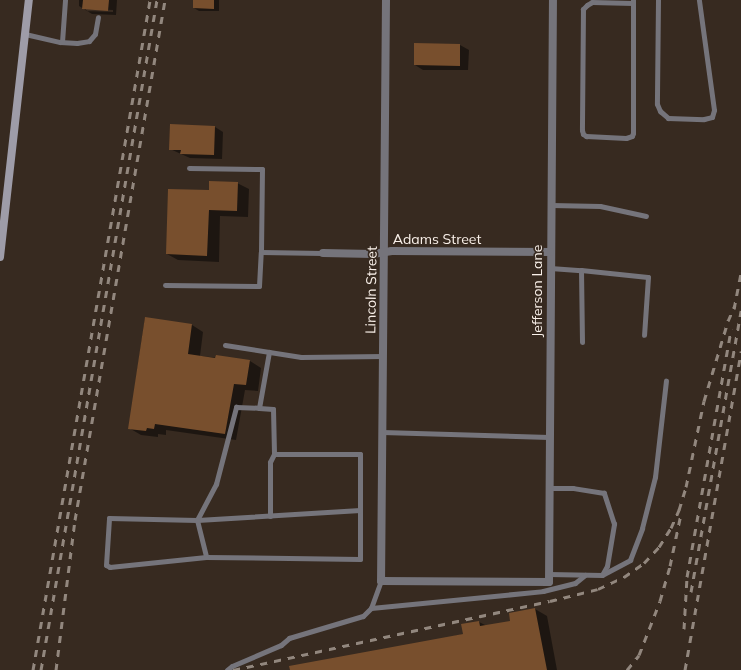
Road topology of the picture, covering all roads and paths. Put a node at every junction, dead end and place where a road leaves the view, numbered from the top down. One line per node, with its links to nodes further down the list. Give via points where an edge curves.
1 (29, 0): 9 (main road)
2 (65, 0): 10 (lane)
3 (386, 0): 15 (street, Lincoln Street)
4 (553, 0): 12 (street, Jefferson Lane)
5 (658, 0): 6 (lane, via 657,104 668,118 704,119 712,117 714,110)
6 (699, 0)
7 (633, 1): 7 (lane, via 632,136 586,136 582,130 583,9 592,2)
8 (98, 17): 10 (lane, via 95,34 89,41)
9 (25, 34): 10 (lane); 18 (main road)
10 (62, 42)
11 (189, 168): 14 (lane, via 262,170)
12 (551, 205): 13 (lane, via 600,206); 16 (street, Jefferson Lane)
13 (646, 216)
14 (262, 252): 17 (lane); 21 (lane, via 259,286)
15 (384, 252): 16 (street, Adams Street); 17 (street, Adams Street); 26 (street, Lincoln Street)
16 (550, 252): 19 (street, Jefferson Lane)
17 (323, 253)
18 (0, 257)
19 (550, 268): 20 (lane); 30 (street, Jefferson Lane)
20 (580, 270): 22 (lane, via 648,277); 23 (lane)
21 (165, 285)
22 (644, 334)
23 (582, 342)
24 (225, 344): 25 (lane)
25 (269, 352): 26 (lane, via 302,357); 28 (lane)
26 (383, 356): 29 (street, Lincoln Street)
27 (666, 381): 38 (lane, via 655,477 642,528 630,560)
28 (259, 408): 31 (lane, via 273,409); 35 (lane, via 236,407 216,484)
29 (382, 432): 30 (lane); 40 (street, Lincoln Street)
30 (549, 437): 32 (street, Jefferson Lane)
31 (274, 454): 33 (lane, via 360,454); 34 (lane, via 270,462)
32 (549, 488): 38 (lane, via 573,488 604,493 614,524 607,566); 39 (street, Jefferson Lane)
33 (360, 510): 34 (lane); 36 (lane, via 360,559)
34 (270, 516): 35 (lane)
35 (197, 520): 36 (lane); 36 (lane, via 109,518 106,564 110,567)
36 (206, 557)
37 (585, 575): 38 (lane); 39 (lane); 41 (lane, via 575,583 543,591)
38 (602, 575)
39 (549, 578): 40 (street)
40 (381, 581): 41 (lane)
41 (371, 608): 42 (lane, via 362,616 290,638 281,645)
42 (227, 670)

